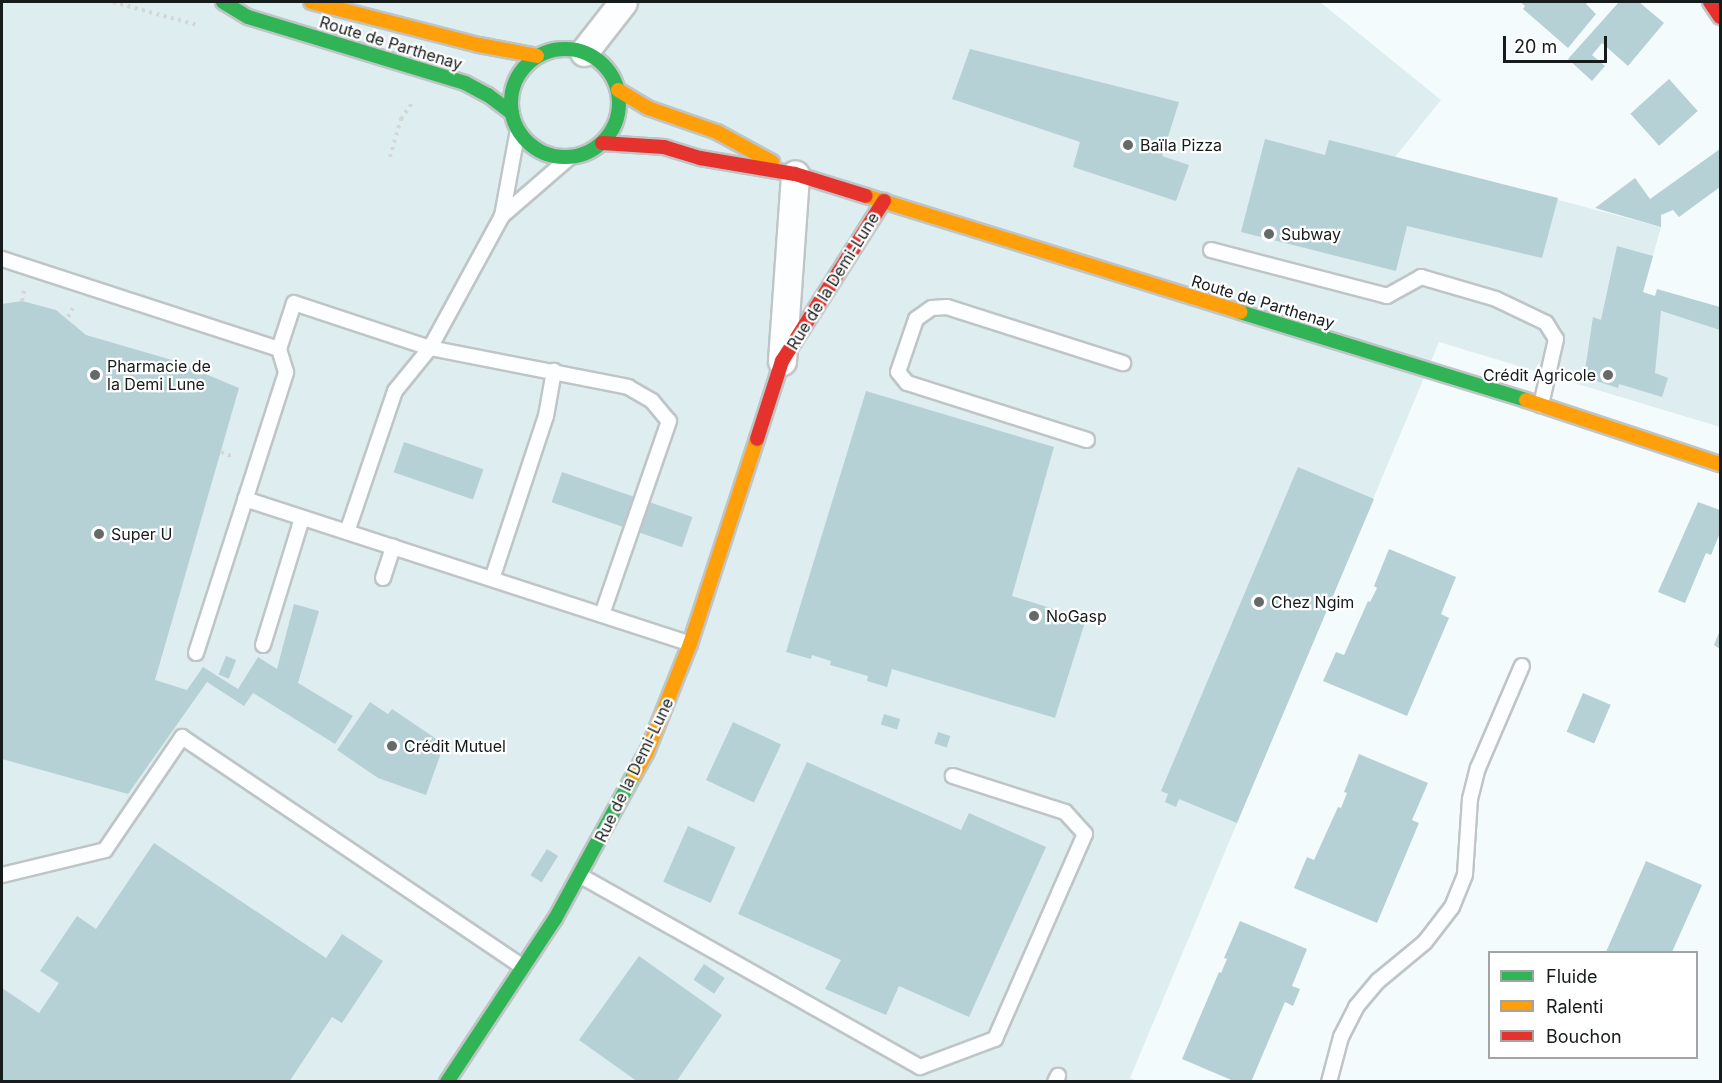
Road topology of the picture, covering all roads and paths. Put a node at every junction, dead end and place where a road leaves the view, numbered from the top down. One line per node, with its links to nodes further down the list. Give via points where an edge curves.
1 (223, 2): 10 (main road, Route de Parthenay, via 248,17 465,83 488,94)
2 (311, 2): 7 (main road, Route de Parthenay)
3 (623, 2): 6 (street)
4 (1710, 2): 5 (main road)
5 (1720, 17)
6 (584, 52): 7 (main road, via 560,49); 8 (main road, via 609,70)
7 (537, 56): 10 (main road, via 516,79)
8 (618, 90): 12 (main road, via 616,121); 15 (main road, Route de Parthenay, via 658,112 717,132)
9 (417, 96): 13 (path, via 401,119)
10 (512, 113): 11 (main road)
11 (518, 130): 14 (main road, via 529,144 544,153); 17 (lane)
12 (602, 143): 14 (main road); 15 (main road, Route de Parthenay, via 664,147 700,158)
13 (390, 157)
14 (570, 157): 17 (lane)
15 (795, 174): 16 (main road, Route de Parthenay); 22 (street, Rue de la Demi-Lune)
16 (884, 201): 22 (main road, Rue de la Demi-Lune); 25 (main road, Route de Parthenay)
17 (502, 216): 20 (lane)
18 (1211, 250): 25 (lane, via 1387,296 1421,277 1496,299 1546,323 1556,339)
19 (2, 259): 21 (lane)
20 (430, 348): 21 (lane, via 294,303); 24 (lane); 30 (lane, via 395,391)
21 (279, 349): 28 (lane, via 286,372)
22 (782, 361): 35 (main road, Rue de la Demi-Lune)
23 (1123, 363): 26 (lane, via 947,307 932,308 916,320 898,372 907,383)
24 (554, 371): 33 (lane, via 546,416); 34 (lane, via 628,387 652,401 669,421)
25 (1541, 405): 27 (main road, Route de Parthenay)
26 (1087, 440)
27 (1720, 464)
28 (245, 500): 29 (lane); 37 (lane)
29 (302, 518): 30 (lane); 36 (lane)
30 (347, 532): 31 (lane)
31 (393, 547): 32 (lane); 33 (lane)
32 (383, 578)
33 (492, 579): 34 (lane)
34 (602, 615): 35 (lane)
35 (690, 644): 41 (main road, Rue de la Demi-Lune, via 647,752)
36 (263, 645)
37 (196, 653)
38 (1522, 666): 44 (lane, via 1478,768 1470,798 1466,874 1452,907 1425,942 1378,981 1356,1007 1341,1037)
39 (953, 776): 41 (lane, via 1065,812 1085,834 995,1039 920,1067)
40 (2, 875): 42 (lane, via 105,850 182,737)
41 (581, 876): 42 (main road, Rue de la Demi-Lune)
42 (523, 968): 43 (main road, Rue de la Demi-Lune)
43 (447, 1082)
44 (1329, 1082)

